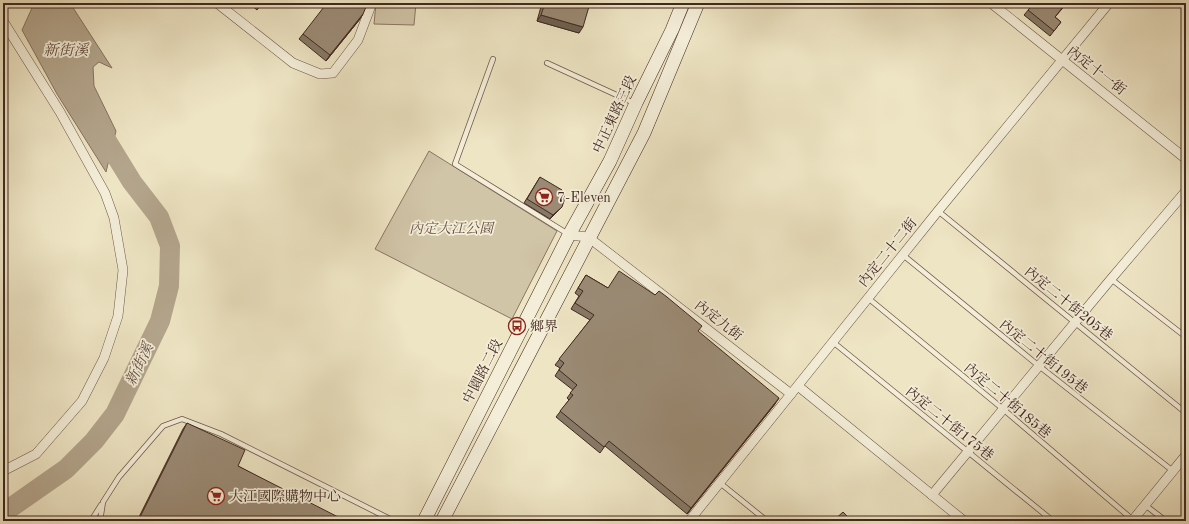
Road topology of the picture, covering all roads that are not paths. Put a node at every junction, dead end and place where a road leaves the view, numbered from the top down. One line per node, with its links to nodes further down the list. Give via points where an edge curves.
1 (217, 3): 2 (street, via 293,63 320,74 333,74 358,40)
2 (372, 3)
3 (683, 3): 11 (main road, 中正東路三段)
4 (698, 3): 16 (main road, via 644,133)
5 (991, 3): 9 (street, 內定十一街)
6 (1109, 3): 9 (street, 內定二十二街)
7 (3, 21): 30 (street, via 60,112 105,193 114,218 123,270 118,316 104,358 82,401 36,454)
8 (493, 59): 15 (lane, via 455,164)
9 (1062, 61): 12 (street, 內定十一街); 14 (street, 內定二十二街)
10 (547, 64): 11 (lane)
11 (636, 103): 15 (main road, 中正東路三段, via 610,161)
12 (1186, 159)
13 (1186, 192): 18 (street)
14 (938, 211): 17 (street, 內定二十二街); 20 (lane, 內定二十街205巷)
15 (569, 235): 16 (street); 40 (main road, 中園路二段)
16 (588, 237): 25 (street, 內定九街); 41 (main road)
17 (903, 255): 19 (street, 內定二十二街); 23 (lane, 內定二十街195巷)
18 (1110, 279): 20 (street); 21 (lane)
19 (868, 298): 22 (street, 內定二十二街); 26 (lane, 內定二十街185巷)
20 (1075, 322): 23 (street); 27 (lane, 內定二十街205巷)
21 (1186, 337)
22 (833, 342): 24 (street, 內定二十二街); 28 (lane, 內定二十街175巷)
23 (1039, 366): 26 (street); 31 (lane, 內定二十街195巷)
24 (798, 386): 25 (street, 內定二十二街); 33 (street)
25 (792, 394): 32 (street, 內定二十二街)
26 (1003, 409): 28 (street); 36 (lane, 內定二十街185巷)
27 (1186, 413)
28 (968, 452): 33 (street); 45 (lane, 內定二十街175巷)
29 (1186, 455): 31 (street)
30 (3, 471)
31 (1173, 472): 35 (street)
32 (720, 483): 42 (street, 內定二十二街); 43 (lane)
33 (932, 495): 44 (street)
34 (103, 502): 37 (lane); 38 (lane); 39 (lane, via 119,477 163,426 182,419 221,434)
35 (1145, 505): 36 (street); 46 (lane)
36 (1133, 520)
37 (91, 521)
38 (100, 521)
39 (394, 521)
40 (424, 521)
41 (442, 521)
42 (690, 521)
43 (767, 521)
44 (964, 521)
45 (1053, 521)
46 (1166, 521)

